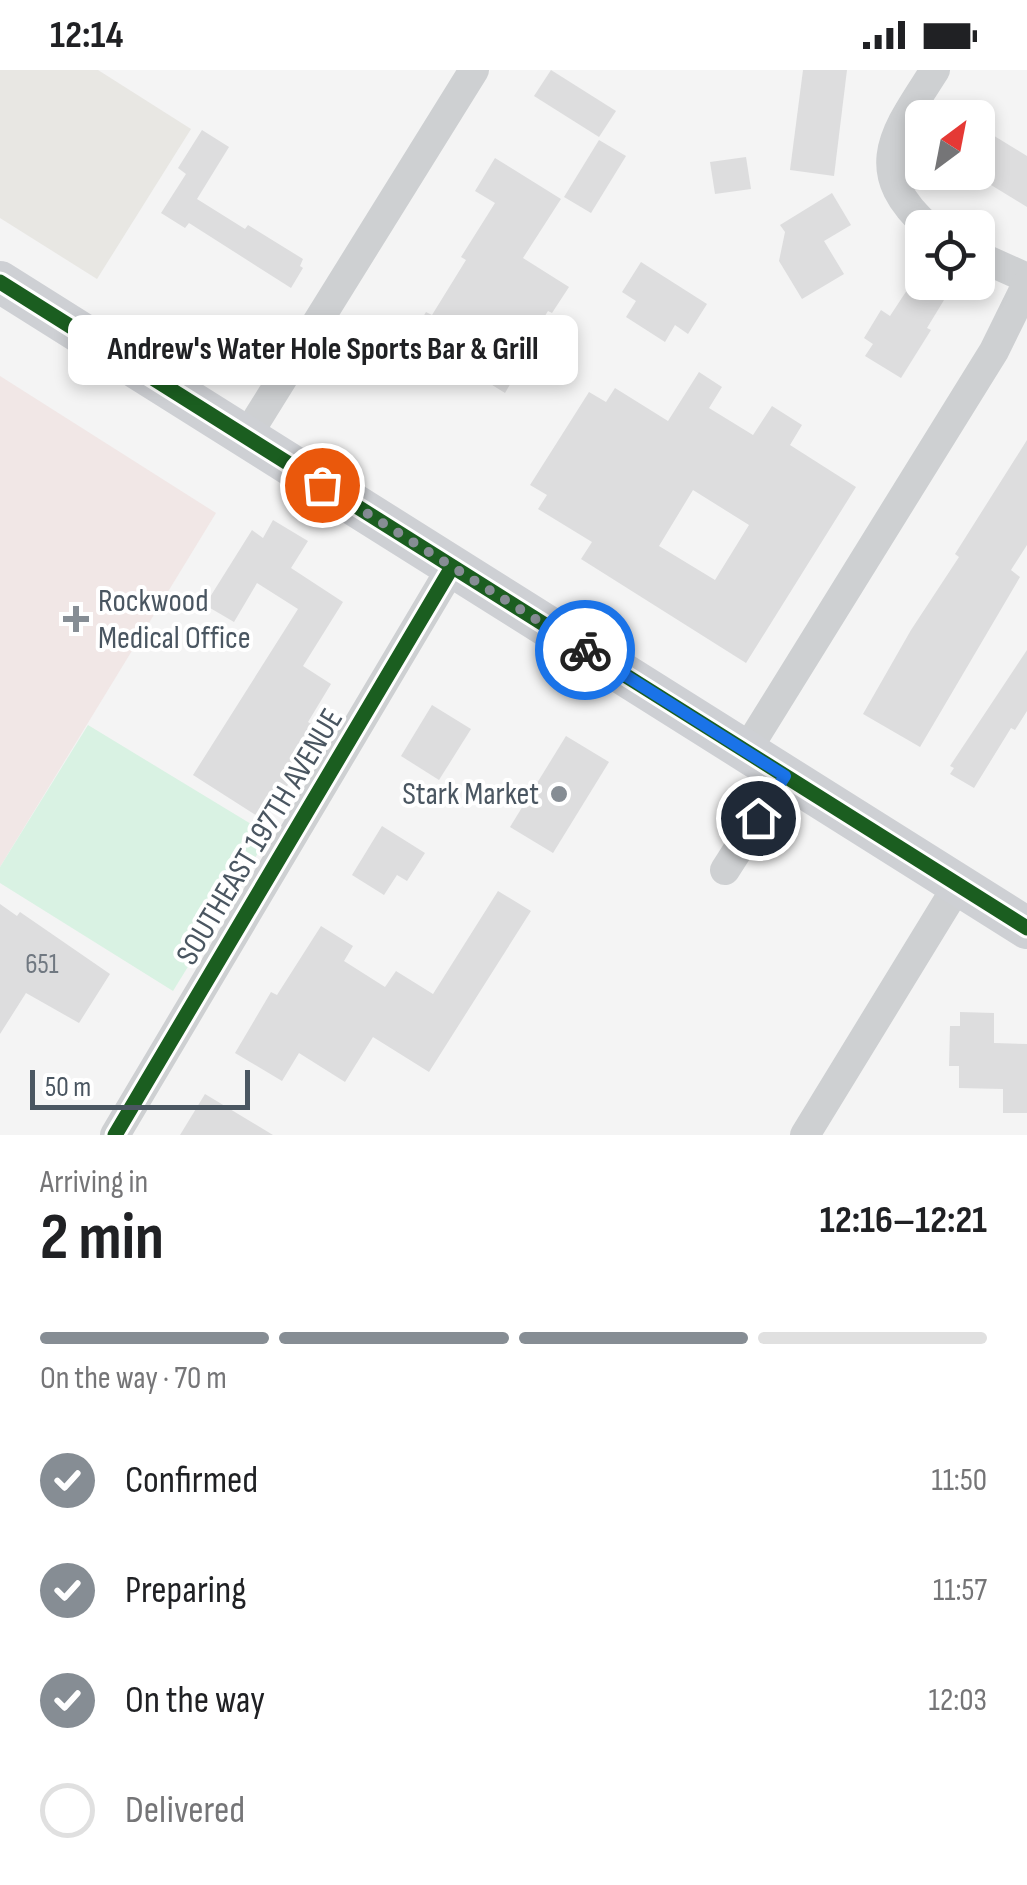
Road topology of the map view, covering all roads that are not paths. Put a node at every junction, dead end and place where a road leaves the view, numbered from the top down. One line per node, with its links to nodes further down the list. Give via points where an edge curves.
1 (474, 70): 7 (street)
2 (935, 70): 3 (street, via 891,144 892,170)
3 (911, 210)
4 (995, 265): 5 (street)
5 (1027, 281): 9 (street, via 994,351)
6 (0, 282): 7 (main road)
7 (246, 437): 8 (main road)
8 (452, 566): 9 (main road); 14 (street, SOUTHEAST 197TH AVENUE)
9 (746, 752): 10 (main road)
10 (785, 776): 11 (street); 12 (main road)
11 (725, 870)
12 (958, 885): 13 (main road); 15 (street)
13 (1027, 928)
14 (115, 1135)
15 (805, 1135)

